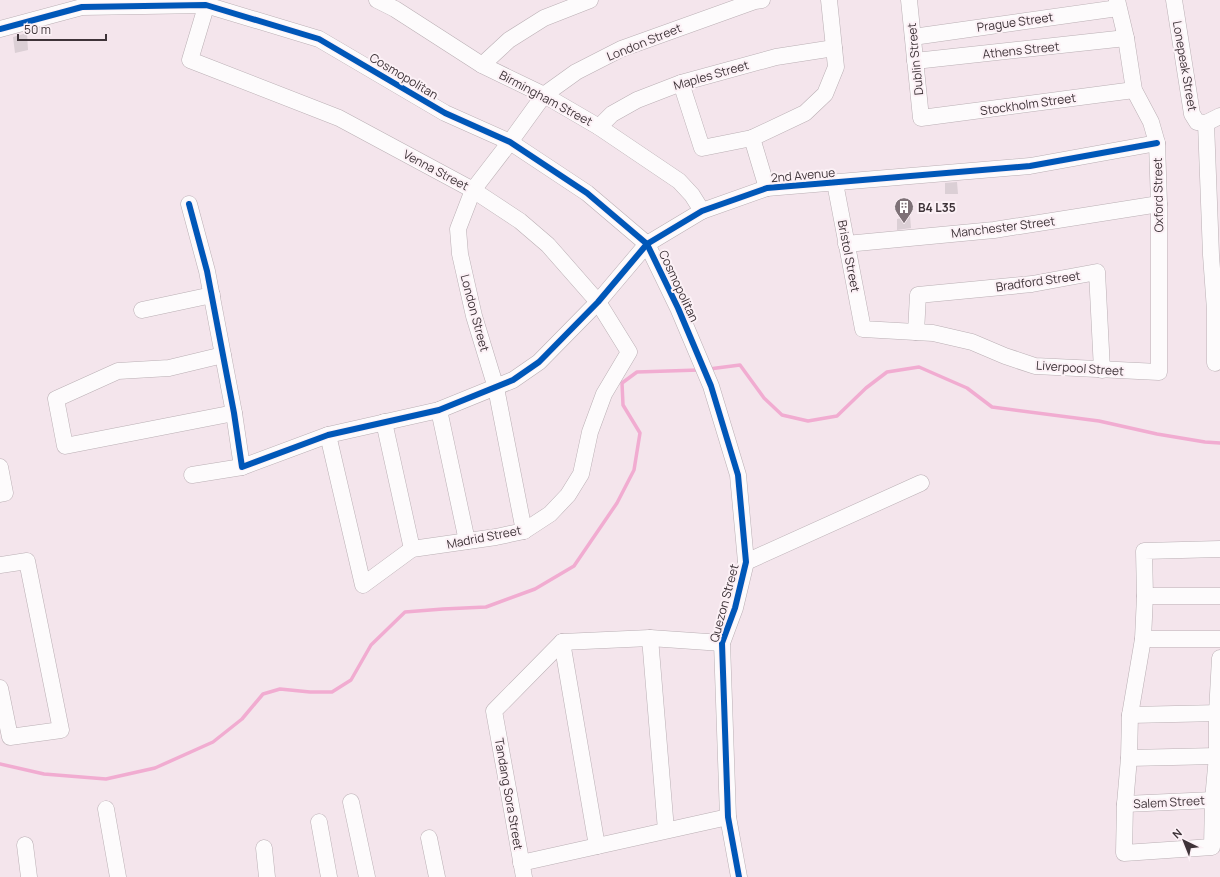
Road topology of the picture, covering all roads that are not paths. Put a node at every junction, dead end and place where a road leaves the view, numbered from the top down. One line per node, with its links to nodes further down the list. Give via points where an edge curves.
1 (377, 0): 9 (street, Birmingham Street)
2 (590, 0): 15 (street, via 544,18 509,40)
3 (762, 0): 18 (street, London Street, via 621,49 576,72)
4 (829, 0): 13 (street)
5 (909, 0): 11 (street, Dublin Street)
6 (1174, 0): 20 (street, Lonepeak Street, via 1192,114 1197,122)
7 (207, 3): 10 (street, Cosmopolitan, via 82,7); 23 (street, Cosmopolitan, via 319,39 444,113); 27 (street, Venna Street, via 190,60 339,118)
8 (1117, 4): 11 (street, Prague Street); 12 (street, Oxford Street)
9 (395, 5): 15 (street, Birmingham Street)
10 (0, 29)
11 (913, 37): 14 (street, Dublin Street)
12 (1126, 38): 14 (street, Athens Street); 17 (street, Oxford Street)
13 (834, 48): 16 (street, Maples Street, via 776,57); 22 (street, via 836,67 825,94 805,113)
14 (915, 61): 19 (street, Dublin Street)
15 (482, 65): 18 (street, Birmingham Street)
16 (681, 83): 21 (street, Maples Street, via 638,100 612,114); 22 (street, via 702,148)
17 (1134, 90): 19 (street, Stockholm Street); 24 (street, Oxford Street, via 1151,122)
18 (544, 95): 21 (street, Birmingham Street); 23 (street, London Street)
19 (921, 118)
20 (1213, 120): 28 (street)
21 (599, 127): 31 (street, Birmingham Street, via 679,181)
22 (752, 138): 26 (street)
23 (510, 142): 27 (street, London Street); 32 (street, Cosmopolitan, via 587,193)
24 (1157, 143): 25 (street, 2nd Avenue, via 1030,166); 30 (street, Oxford Street)
25 (834, 183): 26 (street, 2nd Avenue); 33 (street, Bristol Street)
26 (767, 188): 31 (street, 2nd Avenue)
27 (473, 190): 36 (street, Venna Street, via 520,221 548,245); 47 (street, London Street, via 458,229 460,254 474,316)
28 (1215, 193): 34 (street)
29 (189, 204): 35 (street)
30 (1159, 204): 33 (street, Manchester Street, via 994,230); 45 (street, Oxford Street)
31 (702, 211): 32 (street, 2nd Avenue)
32 (647, 244): 36 (street, 2nd Avenue); 46 (street, Cosmopolitan)
33 (846, 244): 39 (street, Bristol Street)
34 (1216, 253): 37 (street)
35 (212, 295): 38 (street); 42 (street)
36 (598, 302): 41 (street, Venna Street); 47 (street, 2nd Avenue, via 539,362)
37 (1218, 309): 43 (street)
38 (142, 310)
39 (863, 330): 40 (street, Liverpool Street)
40 (916, 332): 44 (street, Liverpool Street, via 933,333 972,342 1035,366); 44 (street, Bradford Street, via 918,295 1032,284 1097,272)
41 (629, 352): 57 (street, Madrid Street, via 604,394 590,432 581,474 568,495 550,514)
42 (223, 355): 49 (street); 49 (street, via 169,368 118,371 56,399 65,446)
43 (1215, 363)
44 (1102, 370): 45 (street, Liverpool Street)
45 (1159, 372)
46 (711, 386): 61 (street, Quezon Street, via 738,475)
47 (496, 388): 48 (street, 2nd Avenue); 57 (street, London Street)
48 (439, 410): 50 (street, 2nd Avenue); 58 (street)
49 (234, 413): 53 (street)
50 (384, 422): 51 (street, 2nd Avenue); 59 (street)
51 (328, 436): 53 (street, 2nd Avenue); 59 (street, Madrid Street, via 363,585)
52 (0, 468): 56 (street, via 5,493)
53 (242, 468): 54 (street, 2nd Avenue)
54 (192, 475)
55 (920, 483): 61 (street)
56 (0, 494)
57 (524, 531): 58 (street, Madrid Street)
58 (467, 541): 59 (street, Madrid Street)
59 (412, 549)
60 (1220, 549): 63 (street, via 1144,551)
61 (746, 562): 69 (street, Quezon Street, via 735,608)
62 (0, 565): 71 (street, via 27,561 61,730 10,737)
63 (1145, 596): 64 (street); 66 (street)
64 (1220, 596)
65 (650, 638): 68 (street); 69 (street); 82 (street)
66 (1143, 639): 67 (street); 73 (street)
67 (1220, 639)
68 (562, 642): 85 (street); 87 (street, Tandang Sora Street, via 494,711)
69 (722, 643): 80 (street, Quezon Street)
70 (1220, 658): 72 (street)
71 (0, 688)
72 (1219, 713): 73 (street); 74 (street)
73 (1130, 715): 75 (street)
74 (1217, 756): 75 (street); 76 (street)
75 (1129, 758): 78 (street)
76 (1213, 800): 78 (street, Salem Street); 78 (street, via 1212,847 1124,853)
77 (351, 802): 92 (street)
78 (1125, 804)
79 (106, 809): 89 (street)
80 (728, 817): 82 (street); 94 (street, Quezon Street)
81 (319, 822): 91 (street)
82 (666, 830): 85 (street)
83 (429, 838): 93 (street)
84 (25, 845): 88 (street)
85 (597, 846): 87 (street)
86 (264, 848): 90 (street)
87 (523, 870)
88 (29, 877)
89 (118, 877)
90 (266, 877)
91 (329, 877)
92 (367, 877)
93 (436, 877)
94 (739, 877)

